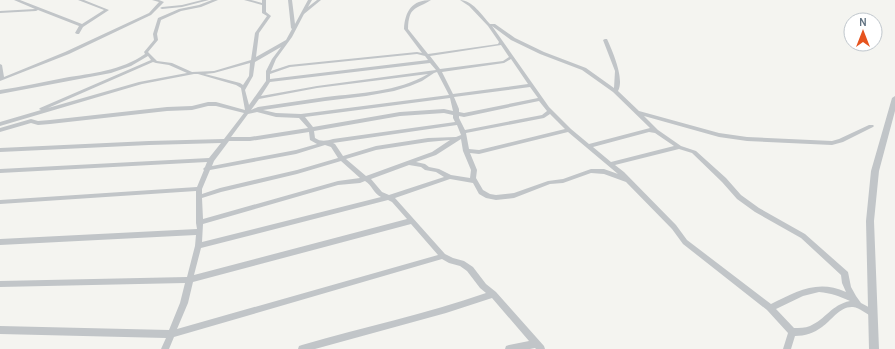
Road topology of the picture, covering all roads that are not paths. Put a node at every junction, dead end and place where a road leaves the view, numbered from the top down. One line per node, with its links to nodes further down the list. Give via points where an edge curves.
1 (16, 0): 15 (street)
2 (80, 0): 20 (street, via 107,10)
3 (154, 0): 36 (street, via 162,2 150,14 61,56)
4 (209, 0): 18 (street, via 182,6 165,3 162,5)
5 (216, 0): 18 (street)
6 (246, 0): 14 (street)
7 (258, 0): 14 (street)
8 (290, 0): 21 (street)
9 (310, 0): 17 (street)
10 (314, 0): 17 (street)
11 (319, 0): 17 (street)
12 (428, 0): 27 (street, via 413,6 406,18 406,30)
13 (462, 0): 19 (street)
14 (264, 2): 30 (street, via 264,13 269,16 257,33)
15 (44, 11): 16 (street); 20 (street)
16 (0, 12)
17 (302, 15): 21 (street)
18 (159, 19): 26 (street, via 156,40 146,52)
19 (489, 25): 25 (street); 40 (street, via 494,25 513,39 542,53 584,69)
20 (82, 26): 22 (street)
21 (293, 30): 23 (street)
22 (77, 33)
23 (288, 40): 30 (street); 35 (street, via 274,59)
24 (605, 40): 40 (street, via 617,71 617,88)
25 (501, 43): 27 (street, via 495,46); 28 (street)
26 (148, 54): 29 (street); 41 (street, via 133,63 102,74 79,76)
27 (426, 54): 31 (street); 35 (street, via 289,66)
28 (511, 57): 33 (street, via 504,62); 38 (street)
29 (154, 60): 34 (street); 51 (street)
30 (253, 60): 34 (street, via 214,72); 39 (street, via 251,76)
31 (431, 61): 33 (street); 37 (street)
32 (0, 65): 36 (street)
33 (436, 72): 42 (street); 43 (street, via 309,88); 46 (street, via 426,78 382,91)
34 (194, 73): 39 (street, via 238,84); 51 (street, via 141,82)
35 (268, 73): 37 (street)
36 (1, 79)
37 (268, 81): 43 (street)
38 (531, 85): 42 (street); 45 (street)
39 (244, 90): 48 (street)
40 (614, 91): 49 (street)
41 (0, 92)
42 (451, 96): 50 (street); 52 (street)
43 (257, 98): 48 (street)
44 (895, 98): 96 (street, via 875,170 870,221)
45 (541, 99): 47 (street); 50 (street, via 464,115)
46 (257, 110): 48 (street); 52 (street, via 276,115)
47 (550, 111): 61 (street); 63 (street, via 544,116)
48 (248, 112): 55 (street, via 208,104 192,108 50,122); 64 (street)
49 (637, 112): 58 (street, via 720,135 746,139 832,143); 62 (street)
50 (456, 113): 56 (street); 59 (street, via 428,111 400,114)
51 (31, 114): 54 (street)
52 (301, 116): 59 (street)
53 (0, 119): 54 (street)
54 (11, 120): 55 (street); 57 (street)
55 (30, 121): 60 (street)
56 (460, 123): 63 (street); 65 (street, via 367,135)
57 (0, 124)
58 (871, 126)
59 (311, 129): 64 (street, via 250,139); 65 (street, via 312,140)
60 (0, 130)
61 (569, 130): 66 (street); 69 (street, via 479,152)
62 (656, 131): 66 (street, via 641,131); 67 (street)
63 (462, 135): 69 (street); 70 (street, via 376,148); 72 (street, via 432,156)
64 (226, 140): 68 (street); 71 (street)
65 (326, 144): 70 (street, via 333,145); 74 (street)
66 (589, 146): 73 (street)
67 (679, 148): 73 (street); 93 (street, via 694,152 757,210 803,236 846,274 845,281)
68 (0, 150)
69 (466, 151): 78 (street, via 474,170)
70 (342, 158): 77 (street); 81 (street)
71 (211, 160): 74 (street); 75 (street)
72 (411, 163): 76 (street, via 437,170); 77 (street)
73 (612, 164): 79 (street)
74 (206, 169): 80 (street)
75 (0, 171)
76 (450, 177): 78 (street); 82 (street)
77 (365, 179): 82 (street); 85 (street, via 355,183 338,183)
78 (475, 181): 79 (street, via 483,194 496,198 515,196 550,182 562,181 596,170)
79 (631, 183): 95 (street, via 685,242)
80 (199, 189): 81 (street); 83 (street)
81 (199, 197): 85 (street)
82 (387, 198): 84 (street, via 394,200); 88 (street)
83 (0, 202)
84 (411, 221): 89 (street); 90 (street)
85 (199, 223): 86 (street)
86 (200, 232): 87 (street); 88 (street)
87 (0, 242)
88 (198, 246): 90 (street)
89 (444, 256): 92 (street, via 470,269); 99 (street)
90 (188, 280): 91 (street); 99 (street, via 184,303)
91 (0, 284)
92 (493, 294): 100 (street); 102 (street, via 429,315)
93 (852, 298): 94 (street); 95 (street, via 834,289 814,288)
94 (859, 306): 96 (street); 98 (street, via 849,304 842,307 804,334)
95 (770, 308): 98 (street)
96 (873, 314): 105 (street)
97 (0, 330): 99 (street)
98 (792, 332): 104 (street)
99 (172, 334): 101 (street)
100 (538, 346): 103 (street)
101 (165, 349)
102 (302, 349)
103 (509, 349)
104 (788, 349)
105 (874, 349)

